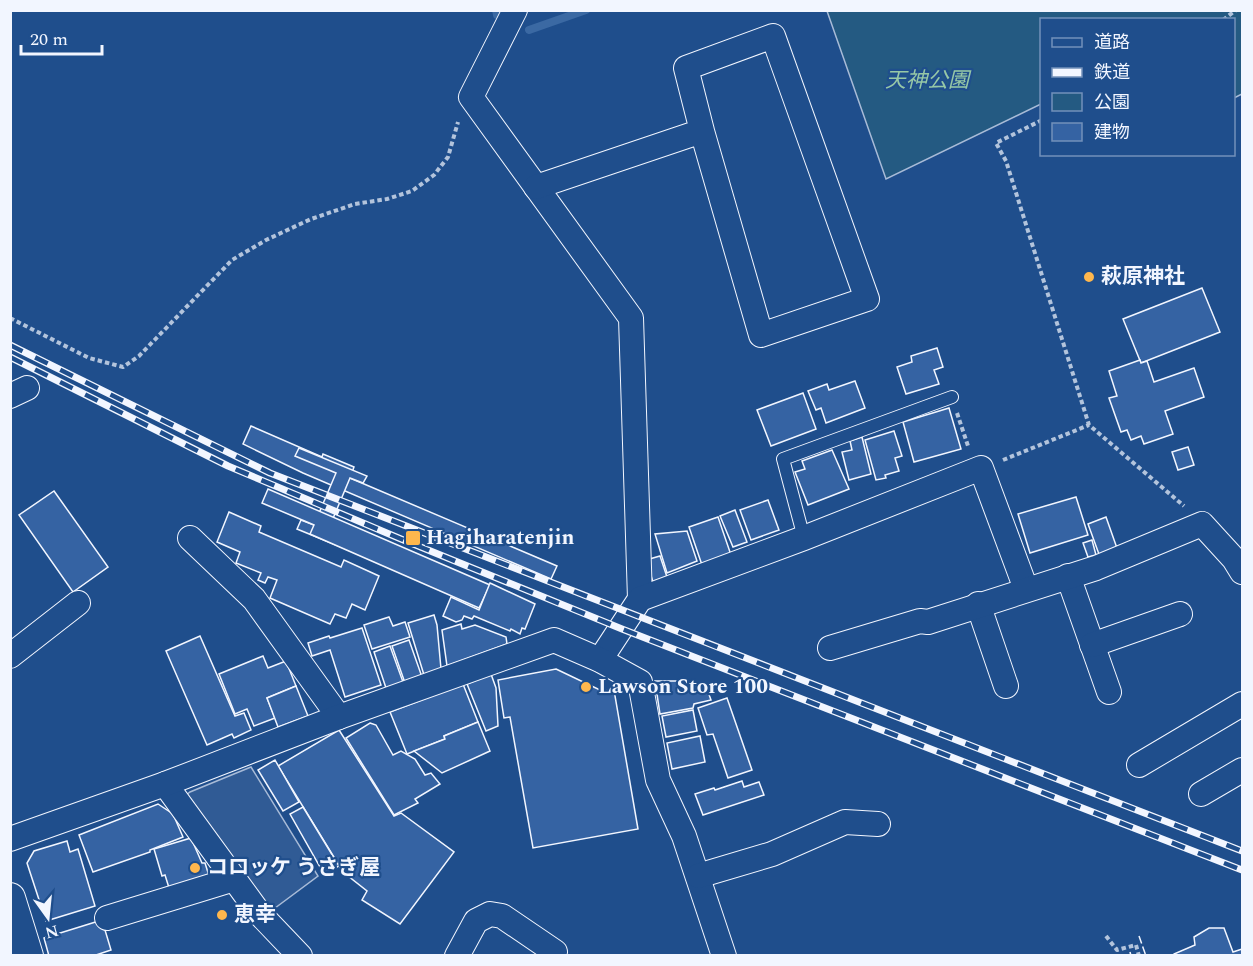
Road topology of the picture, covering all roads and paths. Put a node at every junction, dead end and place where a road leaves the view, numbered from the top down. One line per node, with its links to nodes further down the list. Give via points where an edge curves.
1 (515, 10): 2 (street)
2 (471, 97): 5 (street); 6 (path, via 457,124 448,157 434,175 412,191 311,219 232,260 139,356 123,367 89,358)
3 (1040, 121): 8 (path, via 996,143 1006,161)
4 (702, 130): 4 (street, via 686,68 773,36 867,299 761,335); 5 (street)
5 (536, 187): 16 (street, via 631,318)
6 (10, 318)
7 (952, 397): 9 (path); 12 (lane, via 783,459)
8 (1089, 425): 9 (path); 10 (path)
9 (978, 469): 12 (street); 15 (street)
10 (1202, 524): 13 (street); 14 (street)
11 (190, 538): 27 (street, via 254,599)
12 (804, 538): 16 (street)
13 (1242, 572)
14 (1068, 576): 15 (street); 20 (street)
15 (1026, 589): 18 (street)
16 (640, 598): 23 (street)
17 (78, 603): 22 (street)
18 (978, 604): 21 (street, via 928,622 920,621); 24 (street)
19 (1180, 614): 20 (street)
20 (1092, 645): 25 (street)
21 (830, 648)
22 (10, 656)
23 (600, 660): 27 (street, via 554,640); 34 (street, via 640,682 658,780)
24 (1006, 686)
25 (1108, 692)
26 (1242, 704): 28 (street)
27 (339, 717): 30 (street)
28 (1139, 765)
29 (1242, 770): 31 (street)
30 (165, 784): 33 (street); 35 (street)
31 (1201, 794)
32 (878, 824): 34 (street, via 845,822 772,854)
33 (10, 839)
34 (698, 876): 43 (street)
35 (234, 879): 37 (street); 41 (street, via 259,914)
36 (10, 898): 40 (street)
37 (106, 918)
38 (1106, 936): 44 (path, via 1117,950 1136,945)
39 (555, 952): 42 (street, via 502,916 490,914 476,921)
40 (28, 956)
41 (300, 956)
42 (457, 956)
43 (724, 956)
44 (1139, 956)

